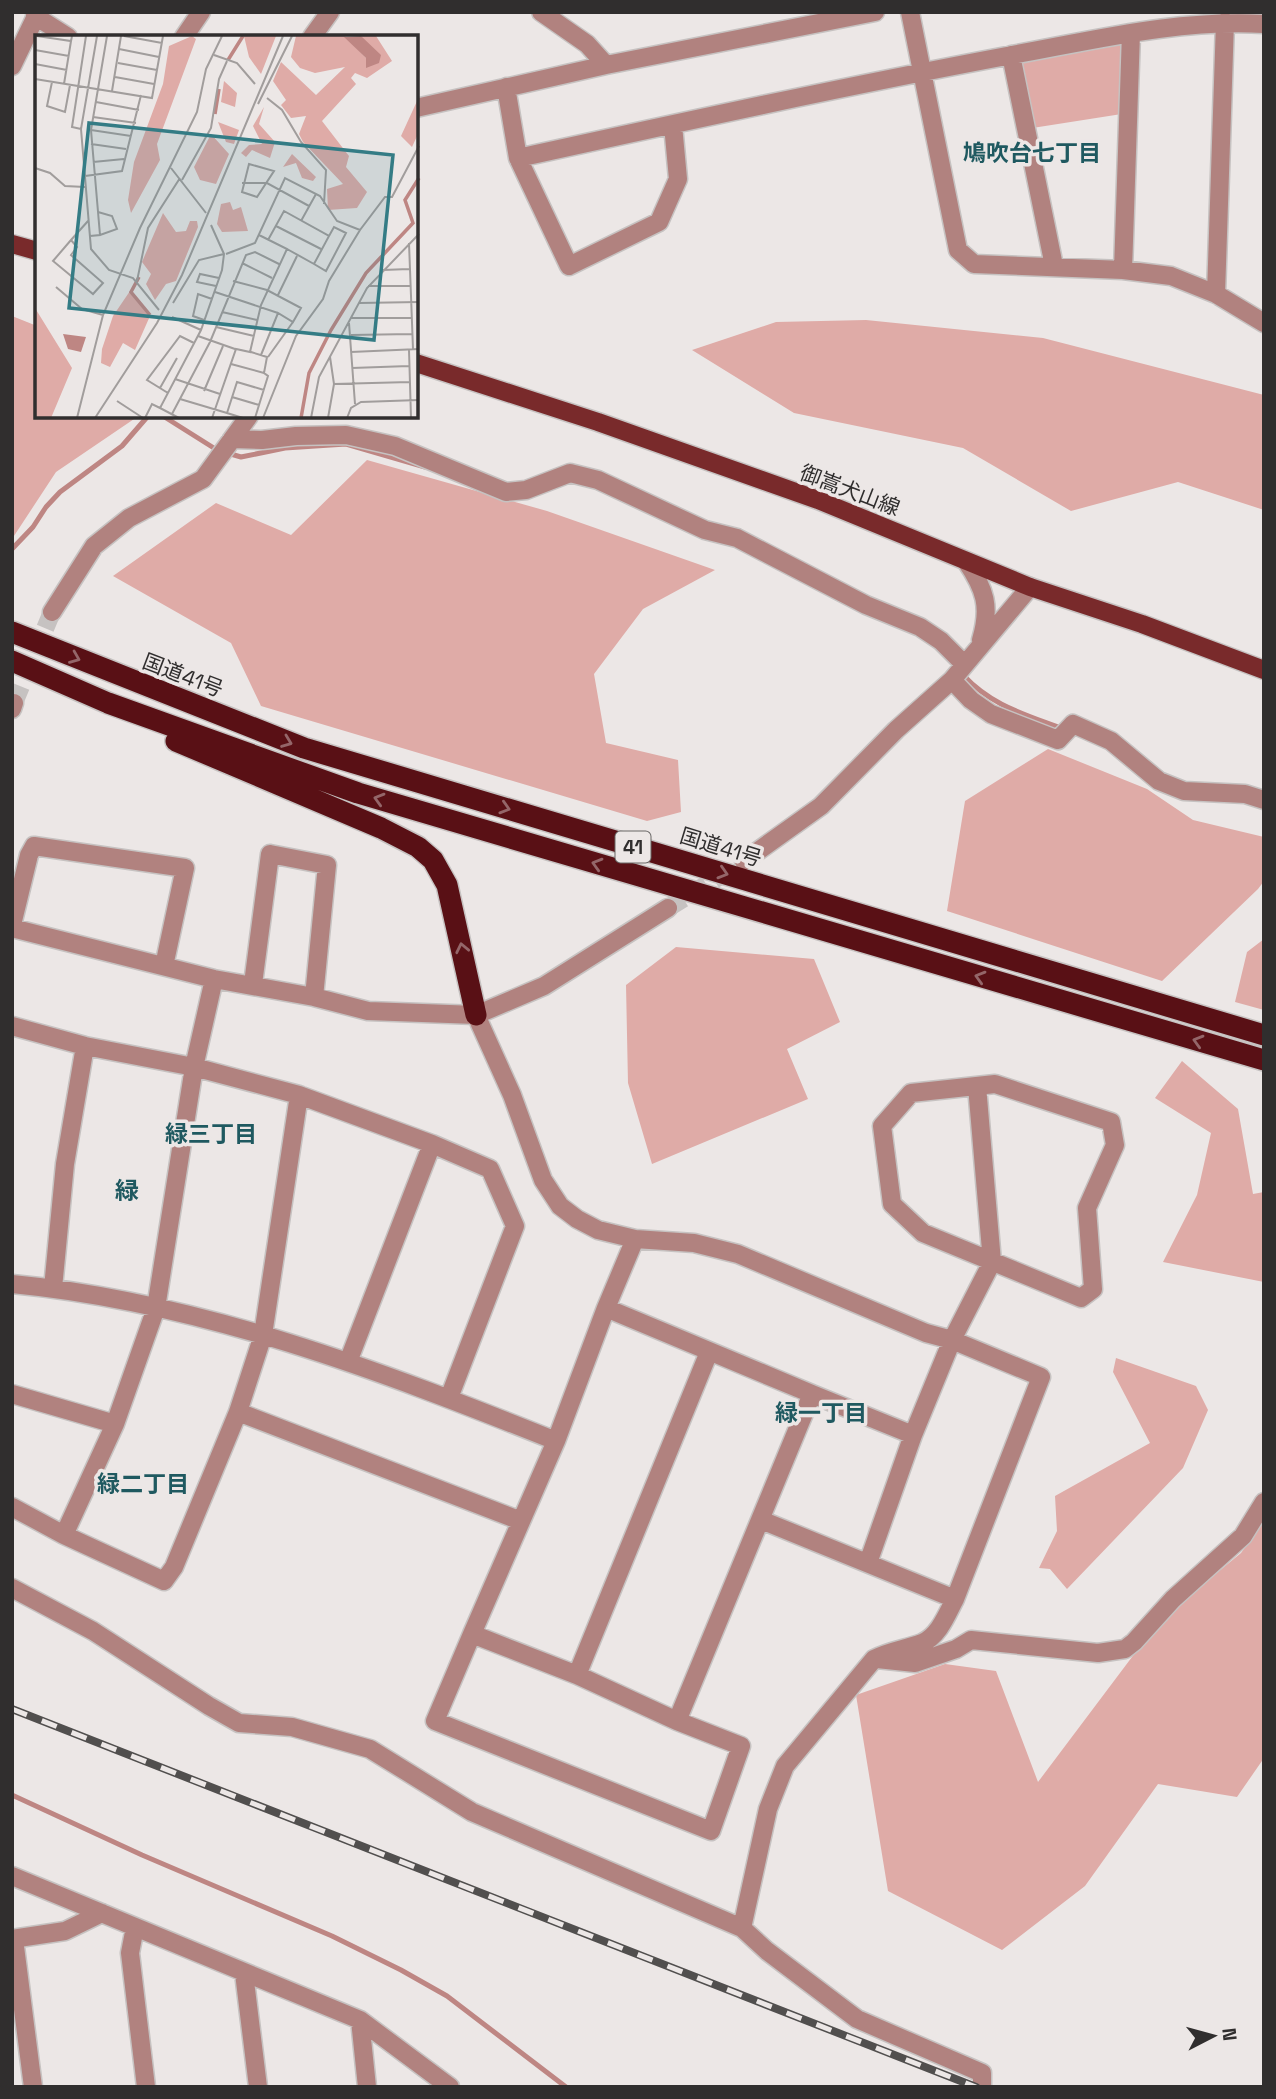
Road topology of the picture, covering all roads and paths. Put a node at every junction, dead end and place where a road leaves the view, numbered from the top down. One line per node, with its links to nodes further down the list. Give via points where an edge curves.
1 (201, 12): 12 (street)
2 (330, 12): 13 (street)
3 (541, 12): 15 (street, via 587,44)
4 (875, 12): 7 (street)
5 (910, 12): 17 (street)
6 (37, 14): 11 (street); 16 (street)
7 (834, 15): 15 (street)
8 (1226, 22): 9 (street); 10 (street); 26 (street)
9 (1264, 24)
10 (1131, 33): 14 (street); 25 (street)
11 (65, 35)
12 (185, 35)
13 (313, 35)
14 (1012, 55): 17 (street); 24 (street)
15 (606, 65): 18 (street)
16 (12, 66)
17 (923, 71): 20 (street); 24 (street, via 958,250 974,264)
18 (506, 87): 19 (street); 21 (street)
19 (418, 108)
20 (673, 125): 21 (street); 21 (street, via 678,179 659,222 569,266)
21 (518, 158)
22 (12, 244): 23 (main road)
23 (35, 250)
24 (1054, 266): 25 (street)
25 (1123, 270): 26 (street, via 1171,276)
26 (1216, 294): 27 (street)
27 (1264, 323)
28 (418, 364): 31 (main road, 御嵩犬山線, via 807,496)
29 (248, 418): 30 (street)
30 (232, 439): 33 (street, via 204,480 129,519 94,546); 37 (street, via 346,435 395,446 506,492 526,490 570,472 598,480 705,530 737,538 866,605 920,627)
31 (966, 561): 32 (main road, 御嵩犬山線); 35 (street, via 981,582 986,605)
32 (1030, 587): 35 (street); 38 (main road, 御嵩犬山線)
33 (52, 612)
34 (12, 632): 51 (highway, 国道41号 / 41, one-way to 51, via 304,748)
35 (979, 647): 37 (street)
36 (12, 661): 40 (highway, 41)
37 (964, 664): 39 (street)
38 (1264, 670)
39 (952, 680): 41 (street, via 991,714 1058,740 1073,724 1111,741 1159,781 1184,791 1245,794); 42 (street, via 821,806)
40 (108, 703): 49 (highway, one-way to 40, via 447,885 433,860 418,847 190,748); 53 (highway, 41, one-way to 40, via 358,793)
41 (1264, 800)
42 (744, 861)
43 (668, 908): 49 (street, via 544,986)
44 (12, 926): 45 (street); 45 (street, via 34,846 185,868)
45 (164, 966): 46 (street)
46 (214, 979): 47 (street); 54 (street)
47 (253, 984): 48 (street); 48 (street, via 270,854 327,865)
48 (314, 997): 49 (street, via 368,1011)
49 (476, 1015): 58 (street, via 543,1180 560,1206 598,1230)
50 (12, 1026): 52 (street)
51 (1264, 1035)
52 (85, 1046): 54 (street); 61 (street, via 65,1164)
53 (1264, 1060)
54 (194, 1067): 56 (street); 62 (street)
55 (977, 1086): 59 (street); 59 (street, via 911,1093 882,1126 892,1203 923,1233); 59 (street, via 995,1084 1111,1122 1115,1145 1087,1208 1093,1290 1081,1298)
56 (299, 1095): 57 (street); 64 (street)
57 (432, 1144): 67 (street); 70 (street, via 490,1168 515,1226)
58 (635, 1240): 63 (street); 65 (street, via 694,1243 738,1254)
59 (992, 1262): 65 (street)
60 (12, 1284): 61 (street)
61 (53, 1288): 62 (street)
62 (156, 1308): 64 (street); 72 (street)
63 (606, 1308): 66 (street); 74 (street)
64 (262, 1335): 67 (street); 71 (street)
65 (951, 1340): 73 (street); 82 (street, via 1041,1377)
66 (709, 1352): 69 (street); 85 (street)
67 (348, 1362): 70 (street)
68 (12, 1394): 72 (street)
69 (812, 1394): 73 (street); 77 (street)
70 (449, 1398): 74 (street)
71 (238, 1412): 78 (street); 79 (street, via 164,1581)
72 (115, 1423): 79 (street)
73 (913, 1435): 80 (street)
74 (556, 1441): 78 (street)
75 (1264, 1502): 84 (street, via 1243,1536 1125,1649 1098,1653 971,1640 915,1663)
76 (12, 1507): 79 (street)
77 (761, 1520): 80 (street); 86 (street)
78 (521, 1521): 83 (street)
79 (64, 1535)
80 (868, 1563): 82 (street)
81 (12, 1588): 90 (street, via 93,1631 239,1723 292,1727 370,1749 472,1812)
82 (955, 1600): 84 (street, via 940,1628 925,1642)
83 (472, 1634): 85 (street); 86 (street, via 435,1721 711,1831 741,1746)
84 (874, 1659): 90 (street, via 785,1766 768,1809)
85 (578, 1675): 86 (street)
86 (677, 1721)
87 (12, 1876): 88 (street)
88 (102, 1913): 89 (street); 91 (street, via 65,1931)
89 (135, 1927): 92 (street); 95 (street, via 130,1953)
90 (742, 1928): 99 (street, via 857,2019 982,2073)
91 (13, 1939): 94 (street)
92 (244, 1973): 93 (street); 96 (street)
93 (360, 2020): 97 (street); 98 (street)
94 (33, 2087)
95 (146, 2087)
96 (258, 2087)
97 (367, 2087)
98 (450, 2087)
99 (982, 2087)

